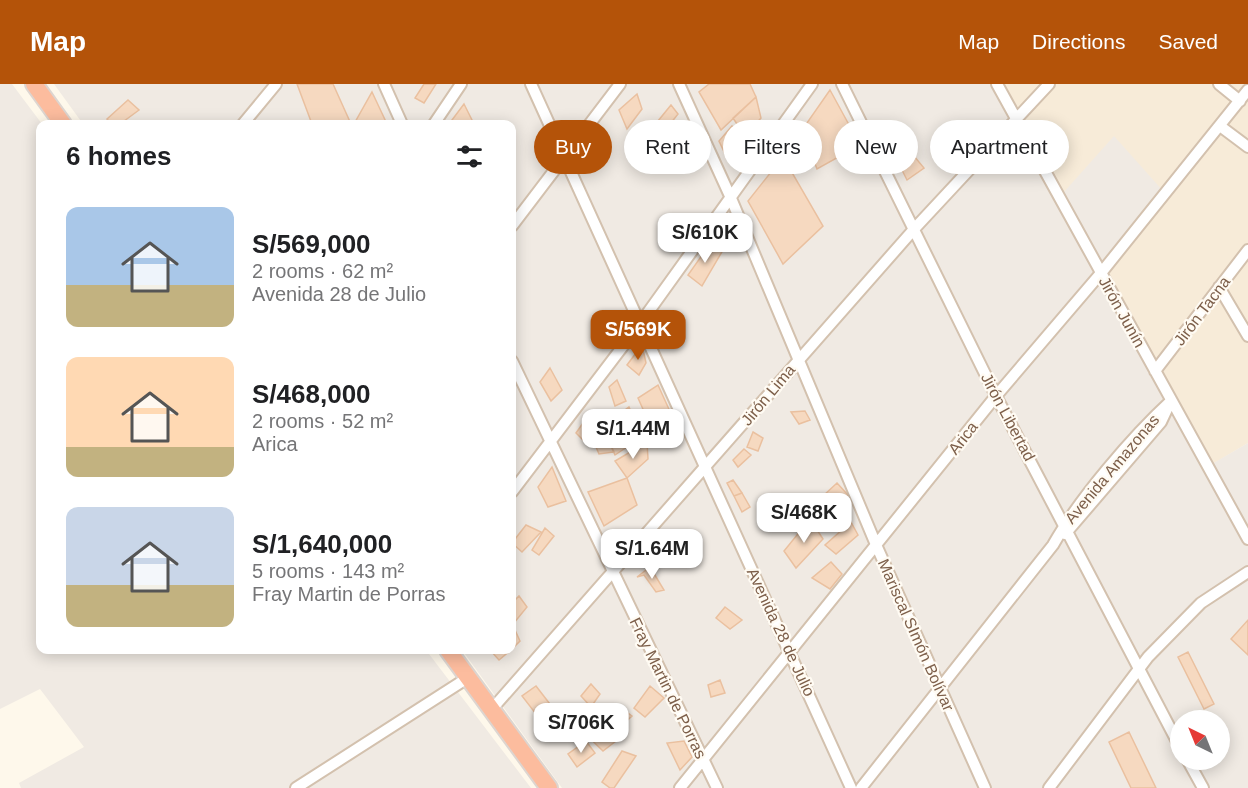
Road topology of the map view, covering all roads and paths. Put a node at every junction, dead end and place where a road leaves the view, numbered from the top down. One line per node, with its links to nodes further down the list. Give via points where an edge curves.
1 (34, 84): 15 (highway)
2 (276, 84): 16 (street)
3 (384, 84): 17 (street)
4 (461, 84): 18 (street)
5 (531, 84): 19 (street, Avenida 28 de Julio)
6 (620, 84): 20 (street)
7 (679, 84): 28 (street, Mariscal SImón Bolívar)
8 (812, 84): 28 (street)
9 (842, 84): 30 (street, Jirón Libertad)
10 (997, 84): 21 (street, Jirón Junín)
11 (1049, 84): 21 (street, Jirón Lima)
12 (1219, 84): 14 (street)
13 (1248, 90): 14 (street, Arica)
14 (1240, 101): 22 (street, Arica)
15 (60, 120)
16 (246, 120)
17 (400, 120)
18 (437, 120)
19 (549, 120)
20 (593, 120)
21 (1017, 120)
22 (1220, 126): 23 (street); 32 (street, Arica)
23 (1248, 147)
24 (552, 174): 29 (street)
25 (574, 174): 34 (street, Avenida 28 de Julio)
26 (966, 174): 30 (street, Jirón Lima)
27 (1047, 174): 32 (street, Jirón Junín)
28 (730, 196): 34 (street); 36 (street, Mariscal SImón Bolívar)
29 (516, 221)
30 (915, 228): 36 (street, Jirón Lima); 39 (street, Jirón Libertad)
31 (1248, 250): 33 (street, Jirón Tacna)
32 (1101, 273): 38 (street, Jirón Junín); 39 (street, Arica)
33 (1219, 287): 35 (street); 38 (street, Jirón Tacna)
34 (639, 325): 41 (street); 42 (street, Avenida 28 de Julio)
35 (1248, 336)
36 (797, 360): 42 (street, Jirón Lima); 46 (street, Mariscal SImón Bolívar)
37 (516, 369): 41 (street, Fray Martin de Porras)
38 (1155, 371): 40 (street, Jirón Junín)
39 (996, 396): 44 (street, Jirón Libertad); 46 (street, Arica)
40 (1171, 401): 44 (street, Avenida Amazonas); 45 (street, Jirón Junín)
41 (550, 439): 43 (street); 48 (street, Fray Martin de Porras)
42 (705, 470): 48 (street, Jirón Lima); 49 (street, Avenida 28 de Julio)
43 (516, 486)
44 (1067, 528): 51 (street, Jirón Libertad); 53 (street, Avenida Amazonas)
45 (1248, 539)
46 (877, 547): 49 (street, Arica); 53 (street, Mariscal SImón Bolívar)
47 (1248, 572): 51 (street, via 1201,603)
48 (613, 573): 54 (street, Jirón Lima); 56 (street, Fray Martin de Porras)
49 (790, 651): 56 (street, Arica); 62 (street, Avenida 28 de Julio)
50 (451, 654): 52 (highway)
51 (1138, 669): 55 (street, Jirón Libertad); 65 (street)
52 (469, 677): 54 (highway); 58 (street)
53 (940, 690): 63 (street, Avenida Amazonas); 64 (street, Mariscal SImón Bolívar)
54 (492, 709): 59 (highway)
55 (1170, 728)
56 (703, 760): 60 (street, Arica); 61 (street, Fray Martin de Porras)
57 (1193, 770): 66 (street)
58 (296, 788)
59 (549, 788)
60 (680, 788)
61 (717, 788)
62 (851, 788)
63 (861, 788)
64 (985, 788)
65 (1049, 788)
66 (1203, 788)

